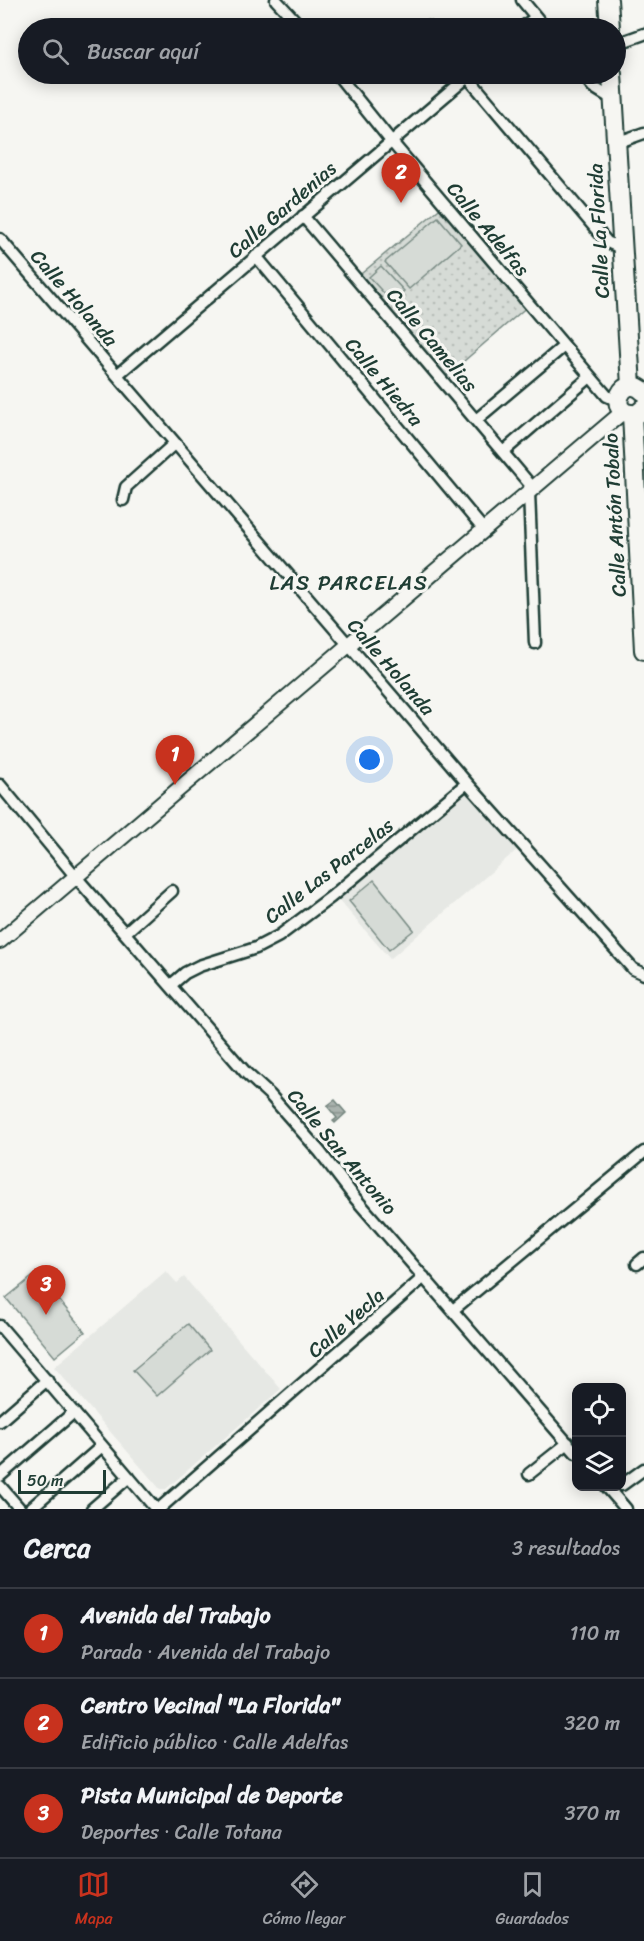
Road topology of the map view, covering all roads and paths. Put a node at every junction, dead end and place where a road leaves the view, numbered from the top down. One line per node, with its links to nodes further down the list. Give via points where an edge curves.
1 (276, 0): 5 (street)
2 (522, 0): 4 (street)
3 (608, 0): 6 (main road)
4 (536, 17)
5 (293, 18)
6 (609, 18)
7 (644, 34): 8 (street)
8 (626, 40)
9 (346, 84): 16 (street, Calle Adelfas)
10 (456, 84): 16 (street, Calle Gardenias)
11 (476, 84): 20 (street, via 607,242)
12 (590, 84): 14 (street)
13 (613, 84): 14 (main road, Calle La Florida)
14 (614, 100): 17 (main road, Calle La Florida)
15 (644, 133): 17 (street)
16 (390, 141): 18 (street, Calle Gardenias); 22 (street, Calle Adelfas)
17 (616, 143): 20 (main road, Calle La Florida)
18 (303, 216): 21 (street, Calle Gardenias); 27 (street, Calle Camelias)
19 (0, 240): 23 (street, Calle Holanda)
20 (623, 249): 25 (main road, Calle La Florida)
21 (256, 256): 23 (street, Calle Gardenias); 32 (street, Calle Hiedra)
22 (564, 346): 24 (street, Calle Adelfas); 27 (street)
23 (117, 375): 28 (street, Calle Holanda)
24 (590, 377): 26 (street, Calle Adelfas, via 607,396); 29 (street)
25 (638, 389): 26 (main road, via 622,391)
26 (629, 409): 30 (street); 35 (main road, Calle Antón Tobalo)
27 (476, 420): 29 (street, Calle Camelias)
28 (175, 443): 31 (street, via 126,487); 34 (street, Calle Holanda)
29 (503, 452): 30 (street, Calle Camelias)
30 (531, 490): 32 (street); 33 (street)
31 (123, 500)
32 (484, 530): 34 (street)
33 (535, 643)
34 (348, 646): 36 (street, Calle Holanda); 38 (street)
35 (644, 650)
36 (467, 783): 42 (street, Calle Holanda, via 633,969); 43 (street, Calle Las Parcelas, via 279,936 256,948 199,966)
37 (0, 785): 38 (street, Calle San Antonio)
38 (76, 877): 40 (street, Calle San Antonio); 41 (street)
39 (172, 891): 40 (street)
40 (125, 933): 43 (street, Calle San Antonio)
41 (0, 941)
42 (644, 974)
43 (171, 985): 45 (street, Calle San Antonio, via 320,1152)
44 (644, 1152): 46 (street)
45 (424, 1277): 46 (street, Calle San Antonio); 64 (street, Calle Yecla)
46 (453, 1310): 51 (street, Calle San Antonio)
47 (0, 1326): 48 (street)
48 (47, 1380): 49 (street); 50 (street)
49 (74, 1412): 52 (street); 56 (street)
50 (0, 1420)
51 (568, 1443): 53 (street, Calle San Antonio); 55 (street)
52 (102, 1446): 57 (street); 62 (street)
53 (572, 1448)
54 (644, 1469): 58 (street)
55 (530, 1474)
56 (0, 1476)
57 (129, 1477): 63 (street); 64 (street)
58 (626, 1481)
59 (0, 1486): 61 (street)
60 (617, 1491): 65 (street)
61 (20, 1509)
62 (30, 1509)
63 (92, 1509)
64 (158, 1509)
65 (626, 1509)

